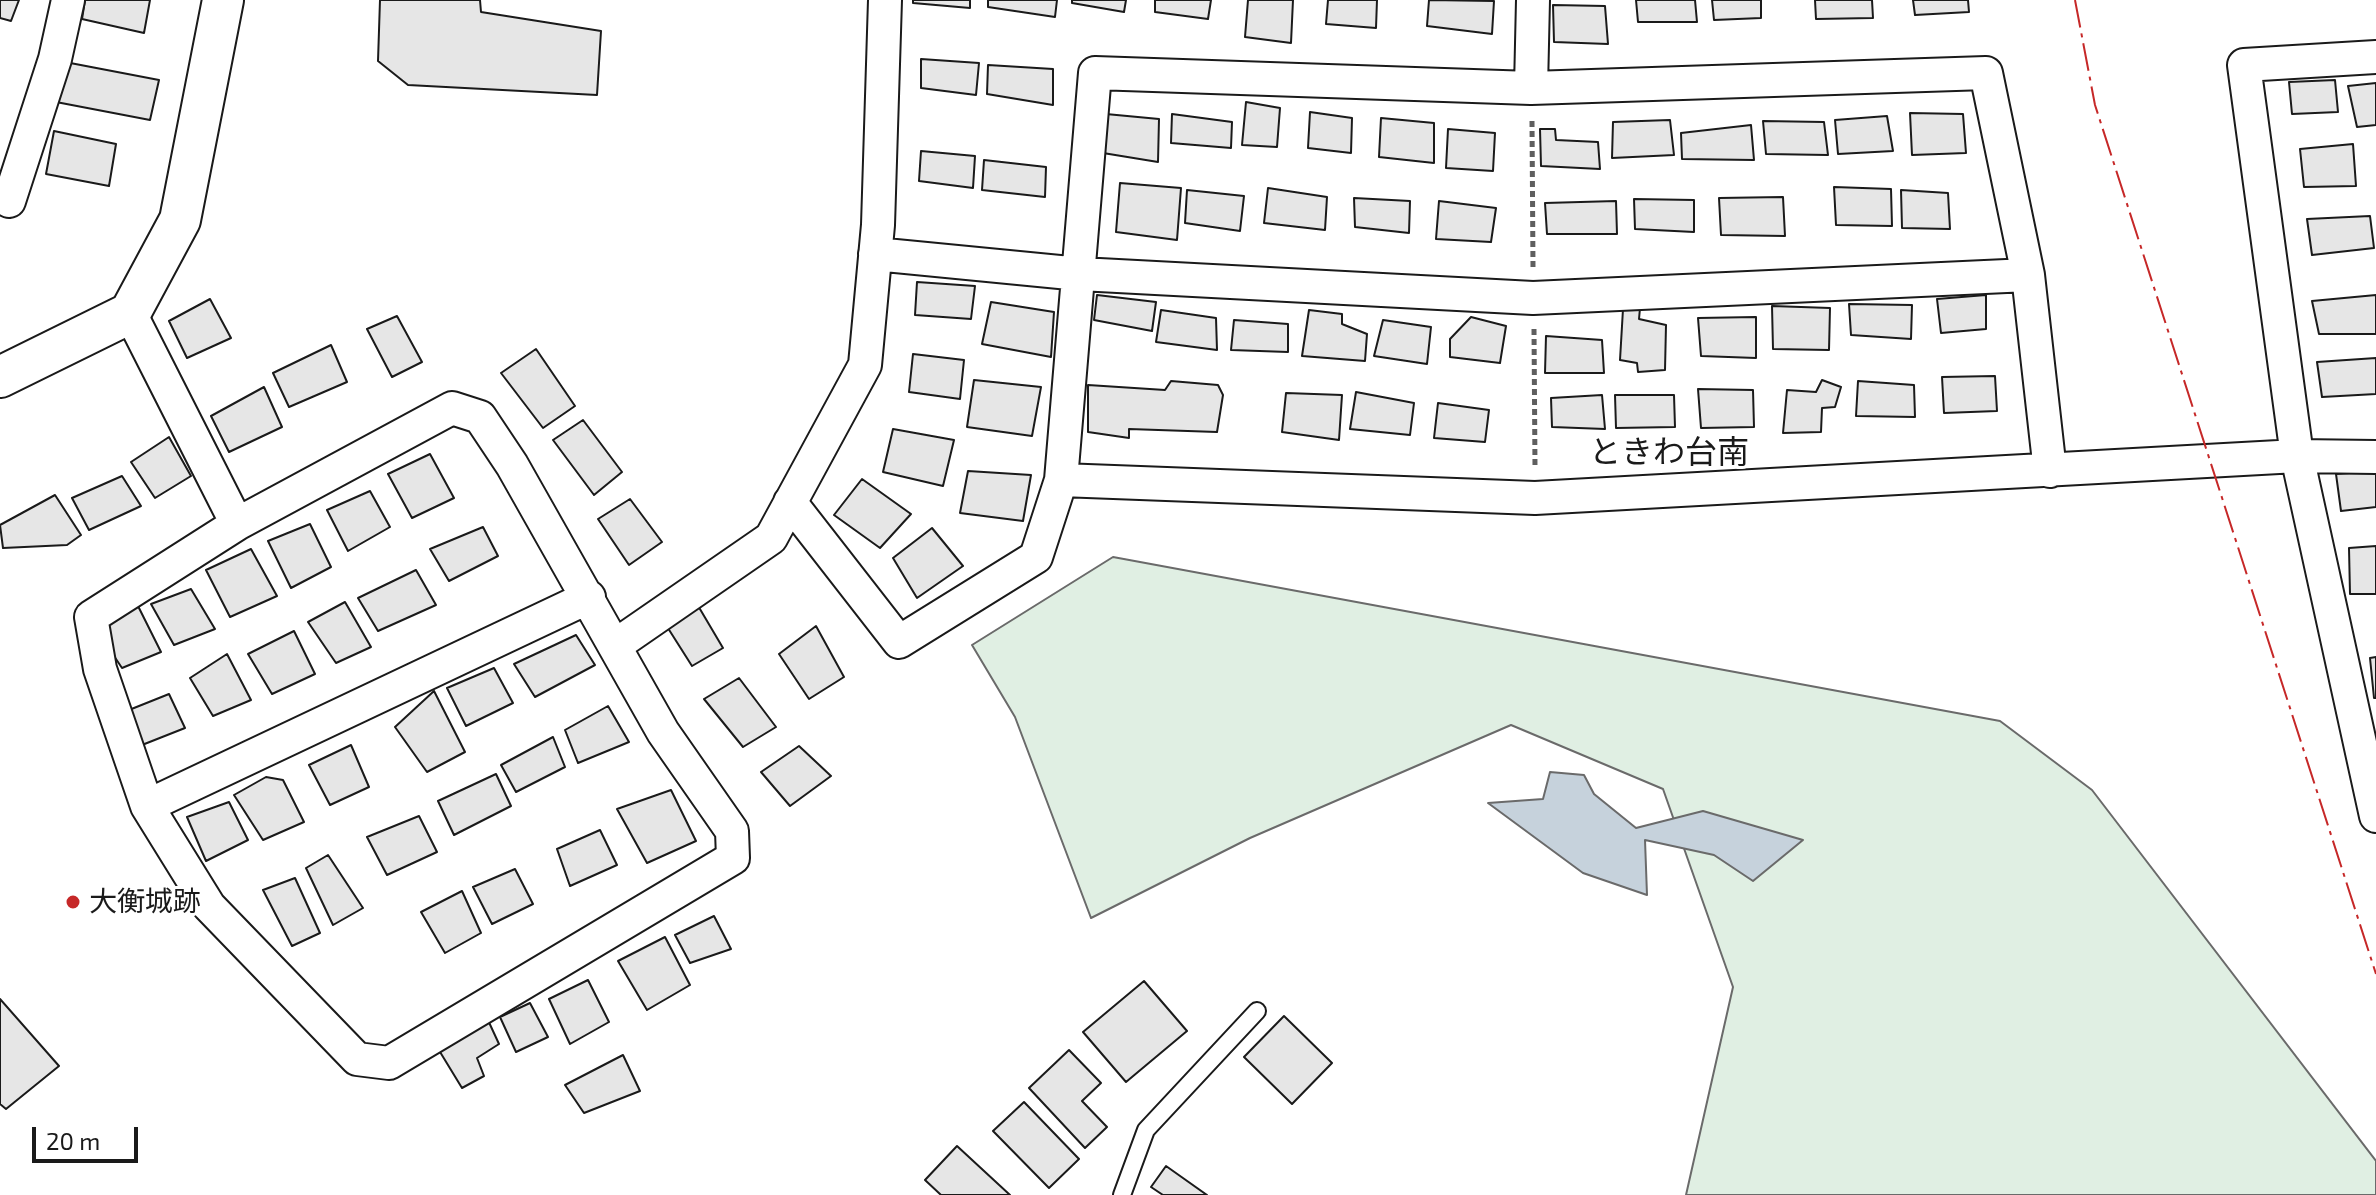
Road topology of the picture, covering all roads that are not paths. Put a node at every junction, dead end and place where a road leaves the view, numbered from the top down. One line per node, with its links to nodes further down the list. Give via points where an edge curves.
1 (68, 0): 7 (street, via 55,59)
2 (223, 0): 11 (street, via 180,220)
3 (885, 0): 8 (street)
4 (1533, 0): 6 (street)
5 (2376, 57): 13 (street, via 2244,65)
6 (1531, 88): 9 (street, via 1095,73); 10 (street, via 1986,73)
7 (9, 201)
8 (875, 254): 9 (street); 17 (street, via 865,365)
9 (1080, 274): 10 (street, via 1533,298); 16 (street)
10 (2028, 275): 15 (street)
11 (130, 313): 12 (street); 18 (street)
12 (0, 377)
13 (2297, 456): 14 (street); 15 (street); 22 (street)
14 (2376, 457)
15 (2050, 471): 16 (street, via 1535,498)
16 (1061, 480): 17 (street, via 1036,557 899,642)
17 (790, 502): 20 (street, via 771,538)
18 (237, 524): 19 (street, via 452,408 480,417); 21 (street, via 91,617 100,669)
19 (589, 597): 20 (street); 21 (street)
20 (616, 645): 21 (street, via 663,732 732,831 733,858 389,1063 357,1059 209,906)
21 (147, 806)
22 (2376, 816)
23 (1257, 1011): 24 (lane, via 1146,1130)
24 (1122, 1195)

